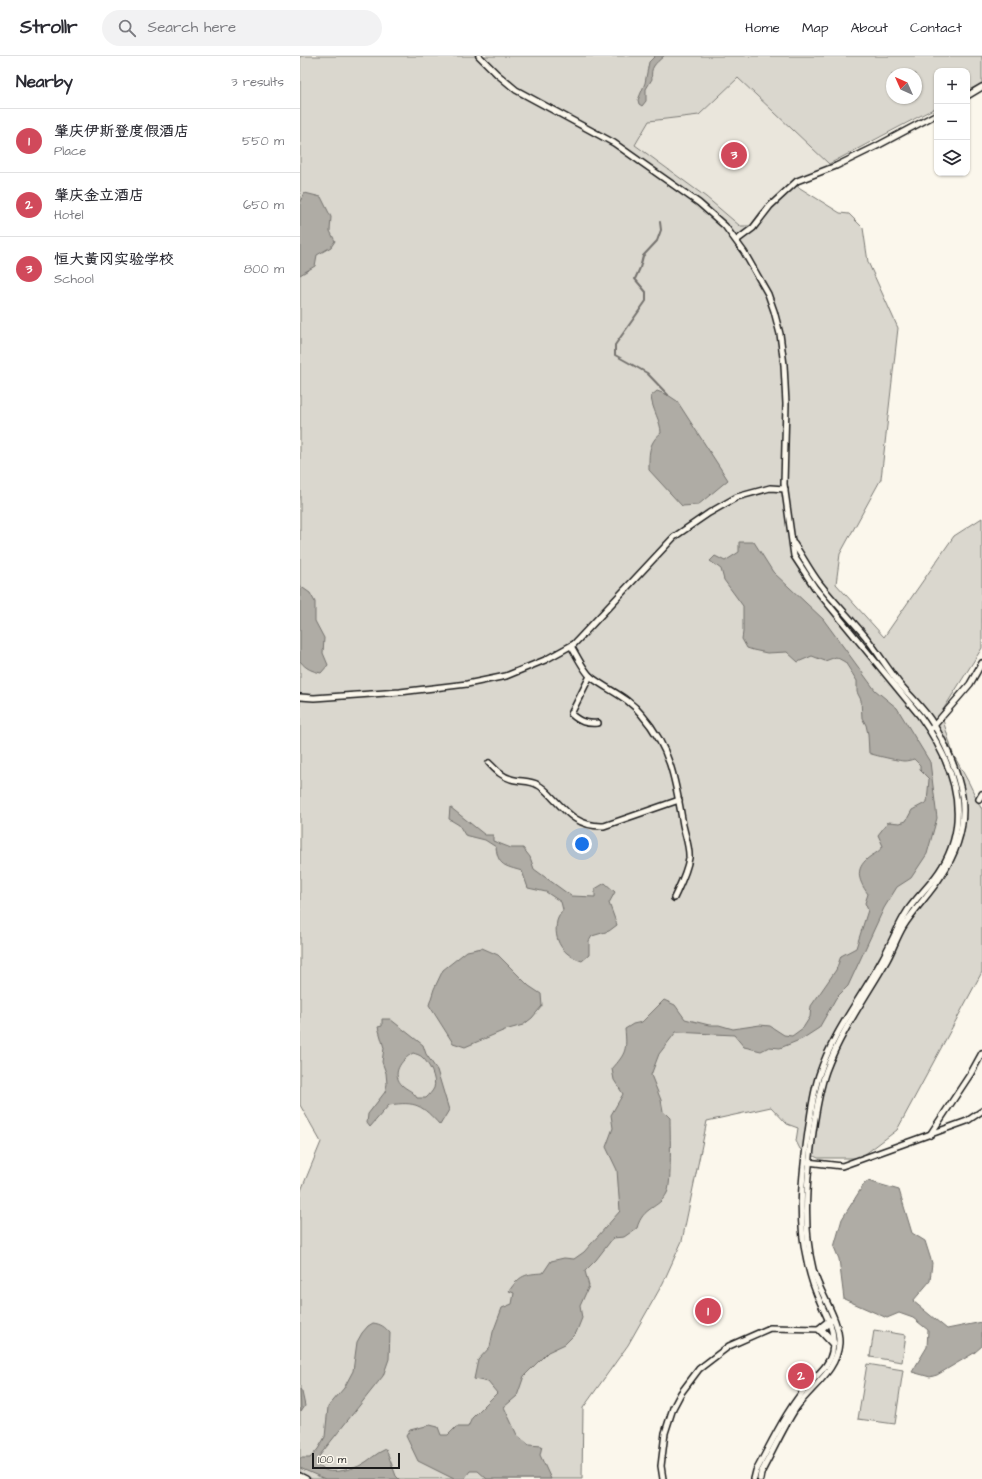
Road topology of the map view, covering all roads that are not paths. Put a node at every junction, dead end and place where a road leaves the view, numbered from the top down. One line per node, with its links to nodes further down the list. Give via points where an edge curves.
1 (479, 56): 5 (street, via 516,90 614,143 699,203)
2 (982, 88): 3 (street)
3 (970, 94)
4 (934, 116): 5 (street, via 841,164 797,181 770,206 754,228)
5 (737, 240): 6 (street, via 768,294 780,334 786,404)
6 (785, 489): 7 (street); 8 (street, via 770,488 737,497 674,537)
7 (793, 542): 13 (street, via 818,581 899,683 918,703); 13 (street, via 794,556 815,588)
8 (571, 646): 10 (street); 11 (street, via 506,676 467,684 400,692)
9 (982, 663): 13 (street, via 970,684)
10 (590, 676): 12 (street, via 571,714 587,724); 17 (street, via 634,705 656,733 674,774)
11 (300, 697)
12 (598, 723)
13 (932, 728): 22 (street, via 955,788 955,838 942,868 898,926 884,956 828,1049 818,1077 810,1118)
14 (489, 763): 17 (street, via 500,774 512,780 537,784 582,824 604,826)
15 (982, 794): 16 (street)
16 (978, 799)
17 (679, 800): 18 (street, via 689,856 686,873)
18 (674, 898)
19 (982, 1053): 21 (street)
20 (982, 1111): 21 (street, via 967,1121)
21 (929, 1136): 22 (street, via 842,1166)
22 (807, 1162): 23 (street, via 802,1176 803,1244 814,1286); 30 (street, via 810,1254 820,1288 838,1331 839,1343 836,1358 829,1371 795,1410)
23 (830, 1321): 24 (street); 25 (street)
24 (820, 1329): 25 (street); 28 (street, via 770,1328 729,1346 699,1369 673,1408 665,1433 661,1466)
25 (834, 1343): 29 (street, via 832,1355 785,1417)
26 (300, 1476): 27 (street)
27 (306, 1479)
28 (663, 1479)
29 (754, 1479)
30 (760, 1479)

